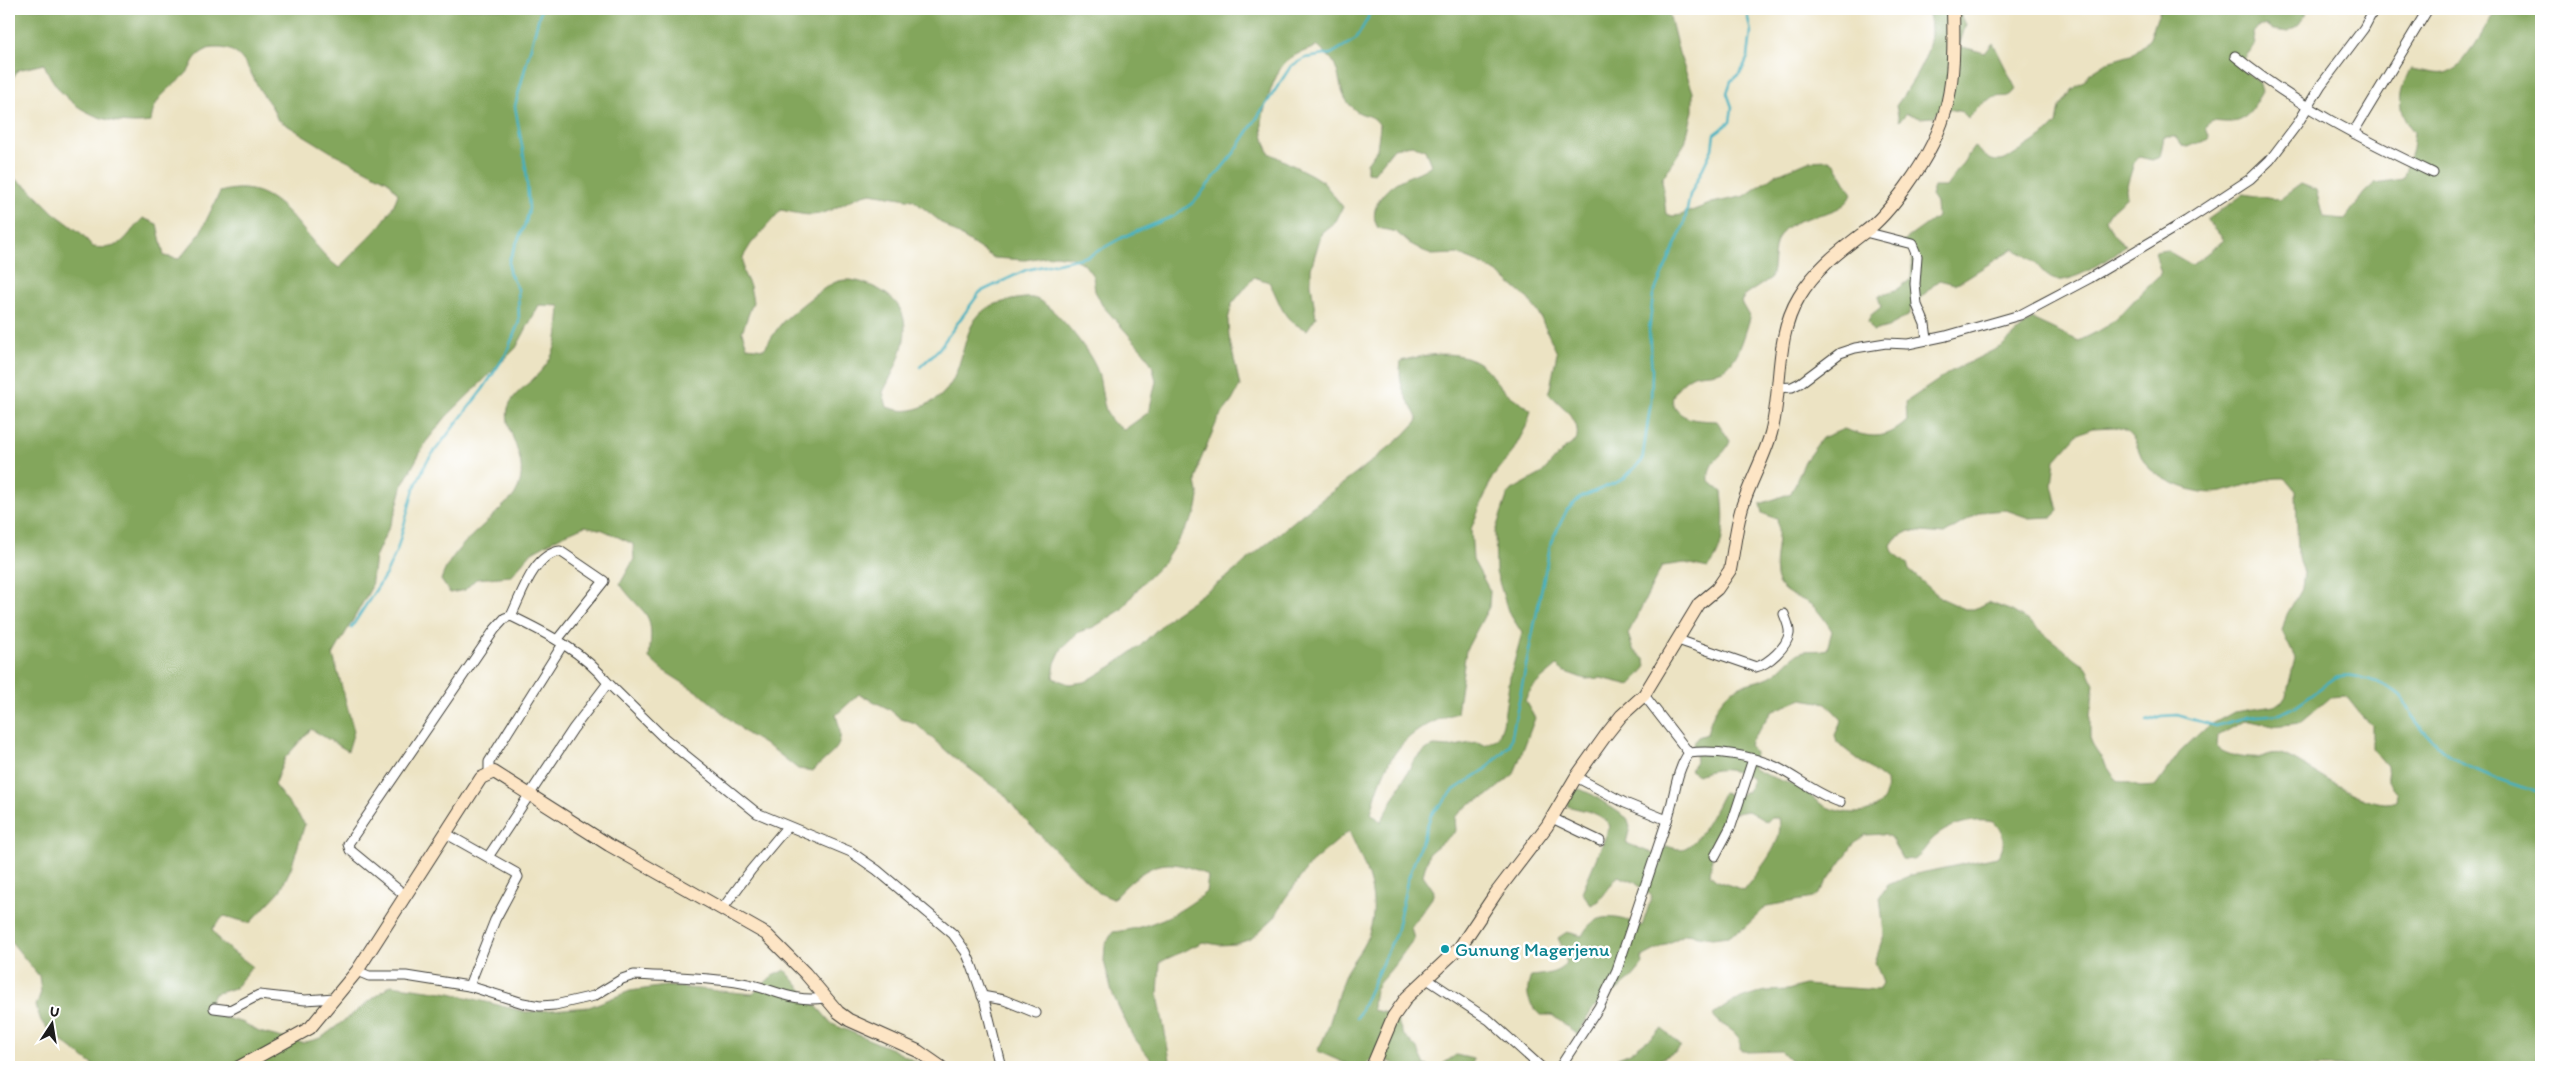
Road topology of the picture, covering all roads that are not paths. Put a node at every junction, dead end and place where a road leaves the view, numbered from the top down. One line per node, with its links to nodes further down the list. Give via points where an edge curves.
1 (1953, 9): 8 (main road, via 1954,73 1939,134 1918,171)
2 (2374, 9): 5 (street)
3 (2428, 9): 6 (street)
4 (2235, 56): 5 (street)
5 (2307, 108): 6 (street); 9 (street, via 2259,171 2178,226 2020,315 1976,329)
6 (2353, 133): 7 (street)
7 (2433, 173)
8 (1865, 232): 9 (street, via 1912,244 1917,256 1915,284); 10 (main road, via 1814,273 1798,298 1787,322)
9 (1926, 339): 10 (street, via 1908,344 1886,343 1855,348 1840,353 1800,383)
10 (1777, 388): 13 (main road, via 1771,432 1742,508 1730,570 1717,589 1699,604)
11 (1784, 614): 13 (street, via 1789,627 1785,643 1765,664 1756,667)
12 (511, 616): 14 (street); 14 (street, via 531,575 547,555 560,551 604,581); 30 (street, via 495,629 348,844 350,850)
13 (1678, 640): 16 (main road)
14 (560, 642): 15 (street); 19 (street, via 489,762)
15 (608, 683): 21 (street, via 573,729); 25 (street, via 663,736 727,790 757,813)
16 (1644, 696): 17 (street); 20 (main road, via 1621,716)
17 (1689, 753): 18 (street); 24 (street, via 1678,777)
18 (1753, 759): 22 (street, via 1776,767 1825,797); 28 (street, via 1731,826)
19 (489, 773): 21 (main road, via 498,772); 26 (main road, via 481,778)
20 (1576, 777): 23 (main road); 24 (street, via 1625,803)
21 (531, 794): 29 (street); 31 (main road, via 609,845)
22 (1840, 802)
23 (1552, 818): 27 (street); 33 (main road, via 1460,947)
24 (1667, 820): 45 (street, via 1617,970 1599,1007)
25 (788, 827): 31 (street); 35 (street, via 851,852 953,934 966,952)
26 (445, 833): 29 (street); 30 (main road)
27 (1600, 841)
28 (1715, 856)
29 (488, 857): 34 (street, via 516,873 517,880 495,920)
30 (406, 896): 32 (main road)
31 (723, 908): 37 (main road, via 777,943)
32 (357, 971): 34 (street, via 369,976 406,976); 36 (main road)
33 (1427, 979): 43 (main road, via 1407,997 1393,1017); 44 (street, via 1489,1020)
34 (468, 986): 37 (street, via 540,1006 555,1006 594,996 634,975 740,982 794,999)
35 (982, 996): 39 (street, via 1004,1000); 42 (street)
36 (335, 998): 38 (street, via 305,1000 259,995 230,1010); 40 (main road, via 308,1029)
37 (824, 998): 41 (main road, via 848,1020 918,1050)
38 (214, 1008)
39 (1036, 1014)
40 (239, 1067)
41 (941, 1067)
42 (1001, 1067)
43 (1372, 1067)
44 (1541, 1067)
45 (1560, 1067)

